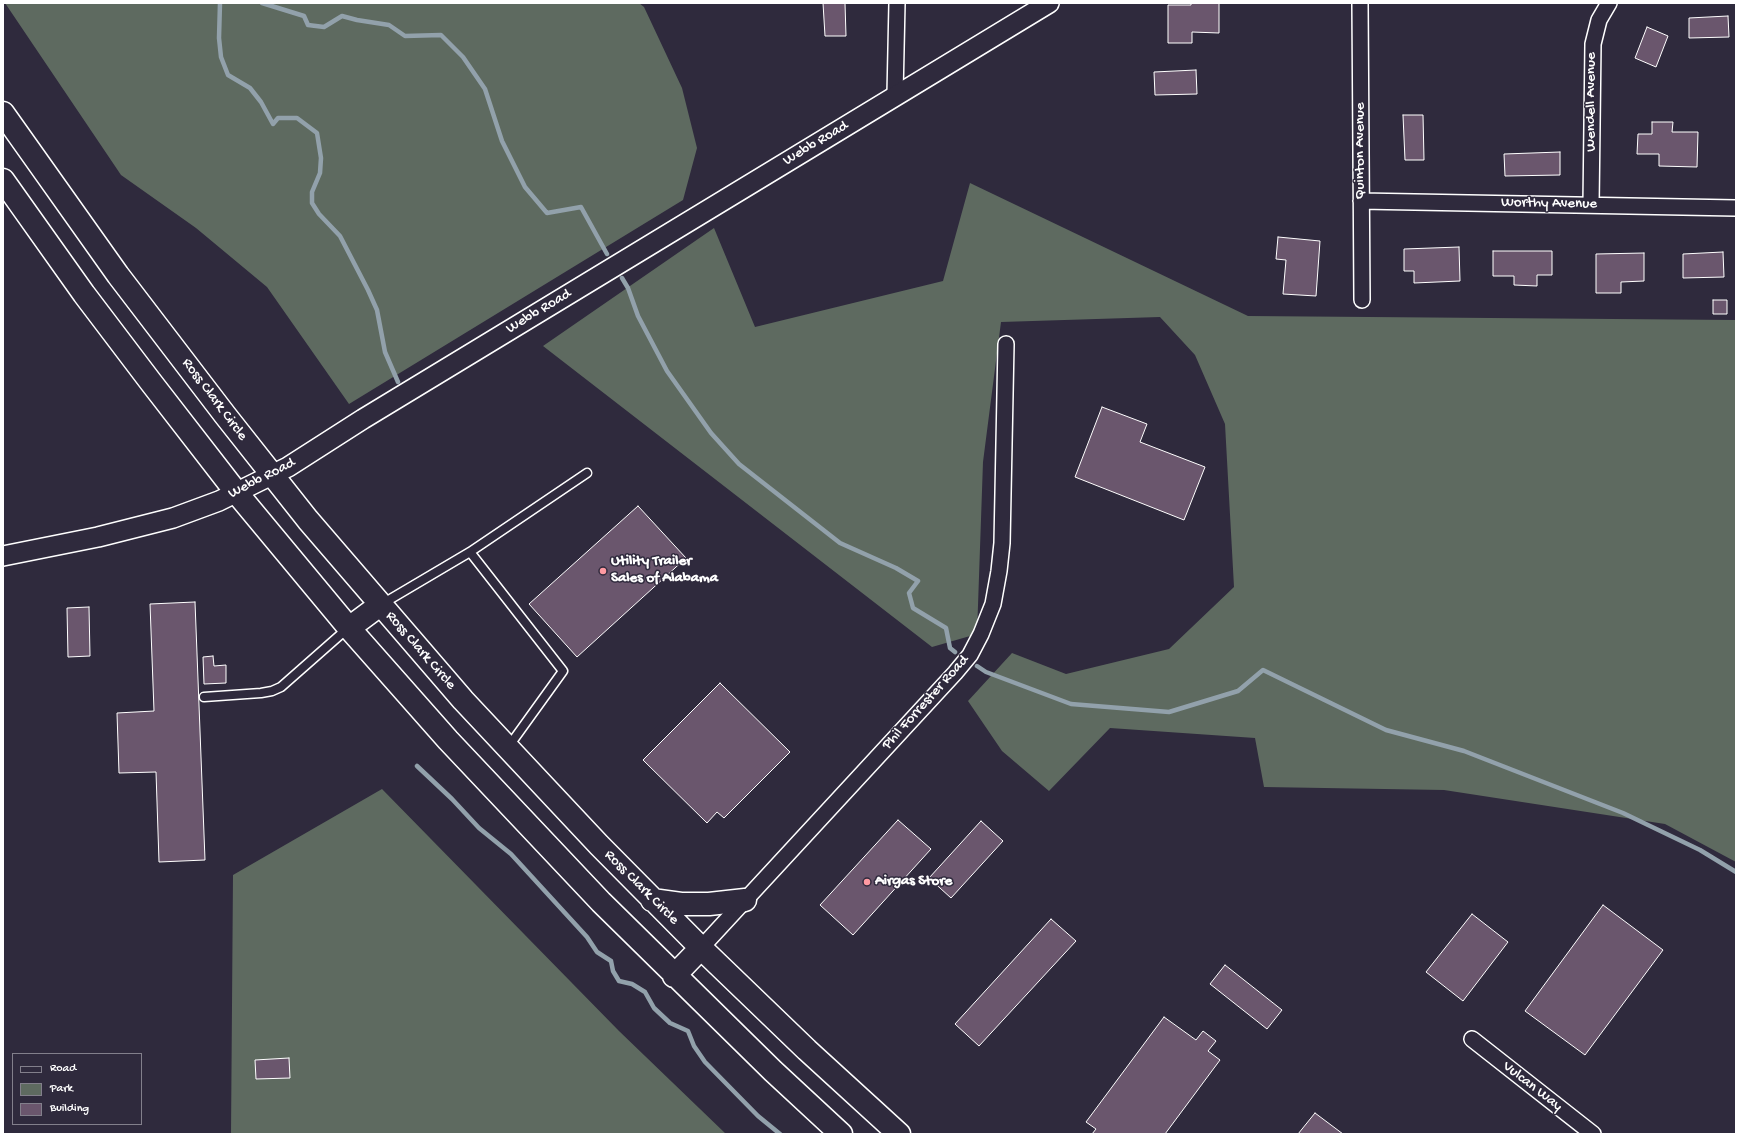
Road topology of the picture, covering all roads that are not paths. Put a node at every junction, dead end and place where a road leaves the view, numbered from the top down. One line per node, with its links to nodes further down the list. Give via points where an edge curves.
1 (897, 3): 5 (street)
2 (1048, 3): 5 (street, Webb Road)
3 (1360, 3): 8 (street, Quinton Avenue)
4 (1609, 3): 9 (street, Wendell Avenue, via 1599,20 1593,44)
5 (895, 96): 14 (street, Webb Road)
6 (3, 112): 14 (highway, Ross Clark Circle, via 118,275)
7 (3, 180): 15 (highway, via 84,294)
8 (1361, 201): 9 (street, Worthy Avenue); 11 (street, Quinton Avenue)
9 (1591, 205): 10 (street, Worthy Avenue)
10 (1736, 208)
11 (1362, 300)
12 (1006, 344): 23 (street, Phil Forrester Road, via 1002,543 993,604 981,634 955,673)
13 (587, 473): 16 (lane)
14 (272, 475): 15 (street, Webb Road); 18 (highway, Ross Clark Circle)
15 (236, 492): 17 (street, Webb Road, via 219,501 139,528); 19 (highway)
16 (470, 552): 18 (lane); 21 (lane, via 562,671)
17 (3, 556)
18 (380, 605): 19 (highway); 21 (highway, Ross Clark Circle)
19 (349, 628): 20 (lane, via 281,687 260,693); 25 (highway, via 526,824)
20 (204, 697)
21 (507, 748): 22 (highway, Ross Clark Circle)
22 (652, 900): 23 (highway, via 702,904); 24 (highway, Ross Clark Circle)
23 (745, 900): 24 (street, Phil Forrester Road)
24 (700, 948): 25 (highway); 28 (highway, Ross Clark Circle)
25 (674, 976): 27 (highway)
26 (1472, 1039): 29 (street, Vulcan Way)
27 (841, 1134)
28 (899, 1134)
29 (1593, 1134)

